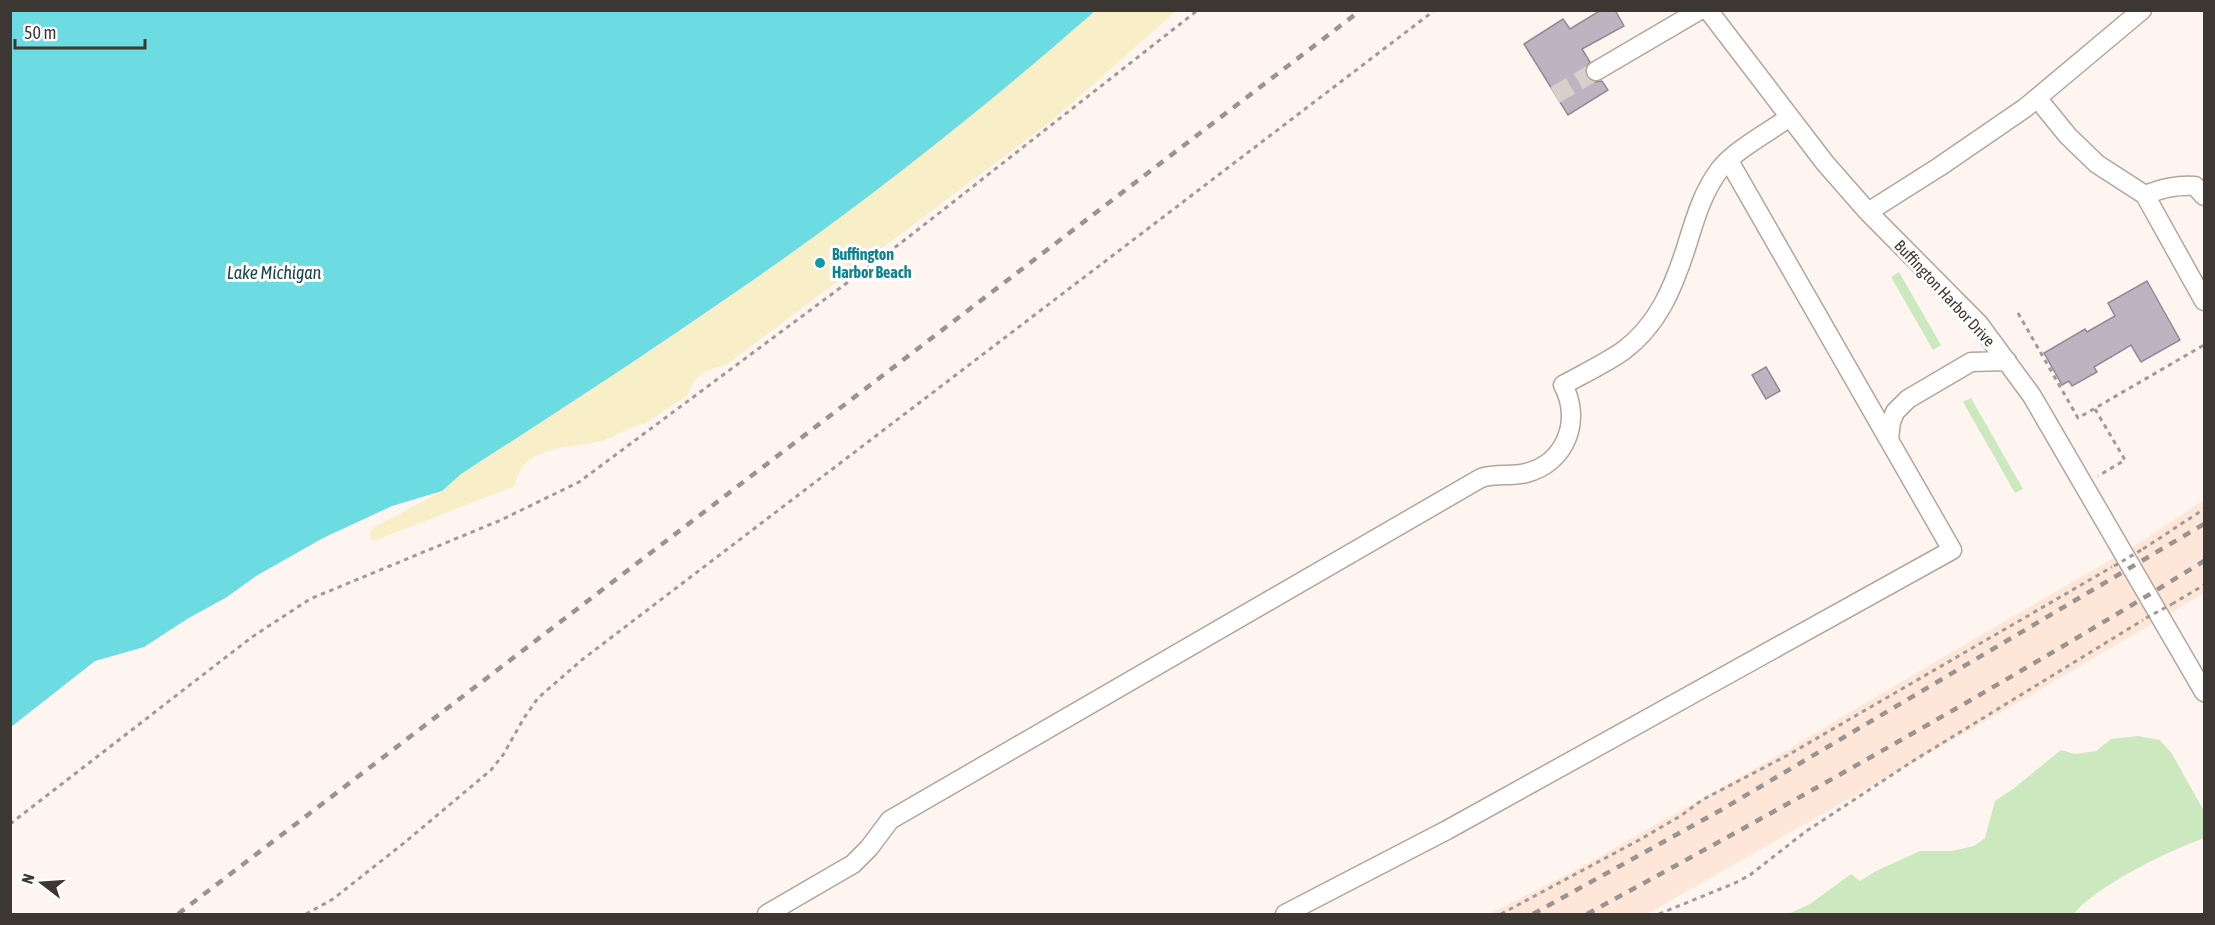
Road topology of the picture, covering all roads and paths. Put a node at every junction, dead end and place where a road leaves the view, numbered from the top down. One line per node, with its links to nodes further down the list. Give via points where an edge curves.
1 (1198, 10): 23 (path, via 942,212 579,482 291,610)
2 (1435, 10): 24 (path, via 583,659 538,698 491,770 396,850)
3 (1700, 10): 6 (street)
4 (1708, 10): 8 (street, Buffington Harbor Drive)
5 (2142, 10): 7 (street)
6 (1596, 71)
7 (2037, 98): 10 (street, via 2097,164); 12 (street)
8 (1790, 117): 9 (street); 12 (street, Buffington Harbor Drive)
9 (1729, 161): 18 (street); 25 (street, via 1700,201 1677,276 1654,320 1623,351 1563,385 1572,408 1572,422 1568,439 1545,465 1521,474 1481,478 890,820 853,864)
10 (2145, 195): 11 (street, via 2180,185 2195,186); 13 (street)
11 (2205, 196)
12 (1868, 212): 16 (street, Buffington Harbor Drive, via 1979,324)
13 (2205, 301)
14 (2018, 313): 17 (path, via 2078,418)
15 (2205, 345): 17 (path)
16 (2007, 361): 18 (street, via 1971,362 1908,399 1895,412); 22 (street, Buffington Harbor Drive, via 2032,396)
17 (2094, 409): 19 (path, via 2125,460)
18 (1889, 439): 26 (street, via 1952,550 1447,830)
19 (2098, 476)
20 (2205, 509): 27 (path, bridge, via 1788,755)
21 (2205, 585): 28 (path, bridge, via 1903,768 1805,832 1750,875)
22 (2205, 692)
23 (10, 824)
24 (306, 915)
25 (767, 915)
26 (1285, 915)
27 (1501, 915)
28 (1659, 915)

